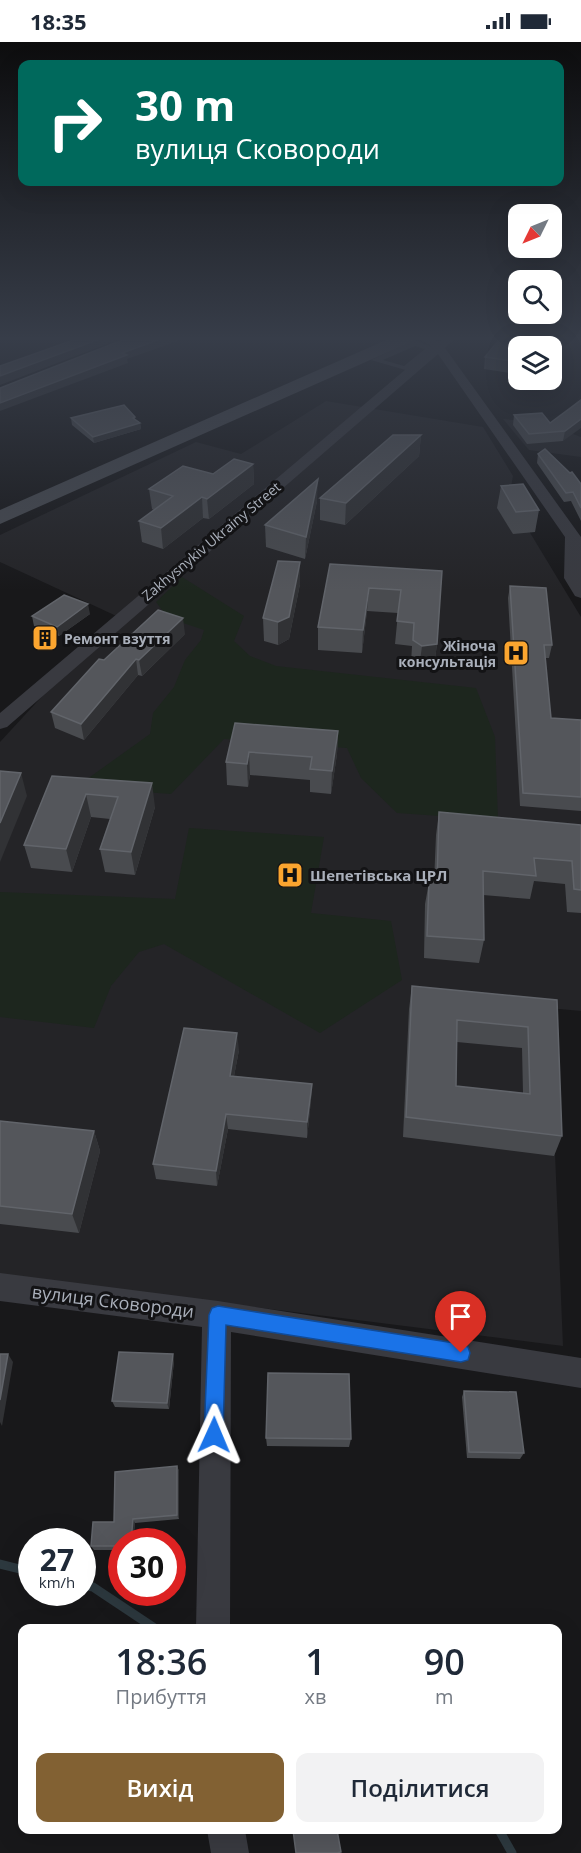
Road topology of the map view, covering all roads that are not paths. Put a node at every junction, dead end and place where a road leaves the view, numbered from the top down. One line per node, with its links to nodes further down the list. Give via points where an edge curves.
1 (217, 422): 4 (main road)
2 (352, 422): 6 (street, Zakhysnykiv Ukrainy Street)
3 (497, 422): 5 (street, via 573,537 572,578)
4 (0, 518)
5 (581, 592)
6 (0, 723)
7 (0, 1287): 8 (street, вулиця Сковороди)
8 (218, 1315): 9 (street, вулиця Сковороди); 10 (street)
9 (581, 1373)
10 (213, 1624)
11 (227, 1834): 12 (street)
12 (230, 1853)

